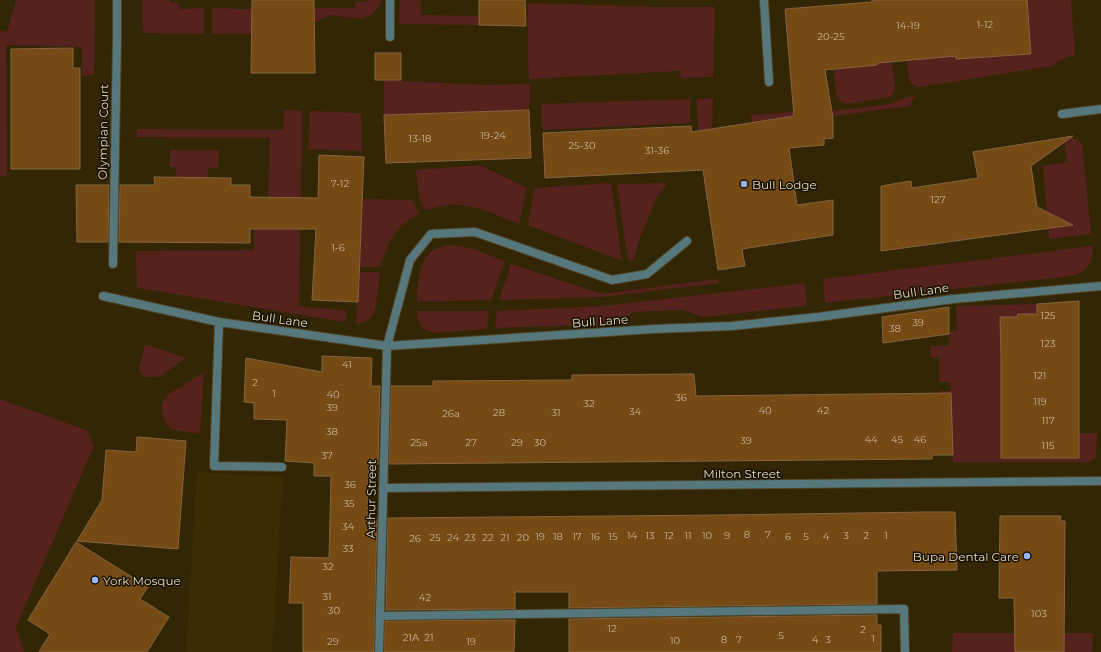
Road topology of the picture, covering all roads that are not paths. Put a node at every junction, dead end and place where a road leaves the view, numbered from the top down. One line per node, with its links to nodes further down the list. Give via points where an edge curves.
1 (116, 0): 9 (street, Olympian Court)
2 (390, 0): 4 (street)
3 (764, 0): 5 (street)
4 (390, 37)
5 (769, 82)
6 (1101, 109): 7 (street)
7 (1062, 114)
8 (687, 241): 13 (street, Arthur Street, via 647,274 612,280 476,232 431,234 410,260)
9 (113, 264)
10 (1101, 286): 13 (street, Bull Lane, via 953,299 732,326)
11 (103, 296): 12 (street, Bull Lane)
12 (219, 322): 13 (street, Bull Lane); 14 (street, via 214,466)
13 (387, 346): 16 (street, Arthur Street)
14 (282, 467)
15 (1101, 481): 16 (street, Milton Street)
16 (383, 488): 17 (street, Arthur Street)
17 (380, 616): 18 (street, Arthur Street); 19 (street, via 904,609)
18 (379, 652)
19 (905, 652)

